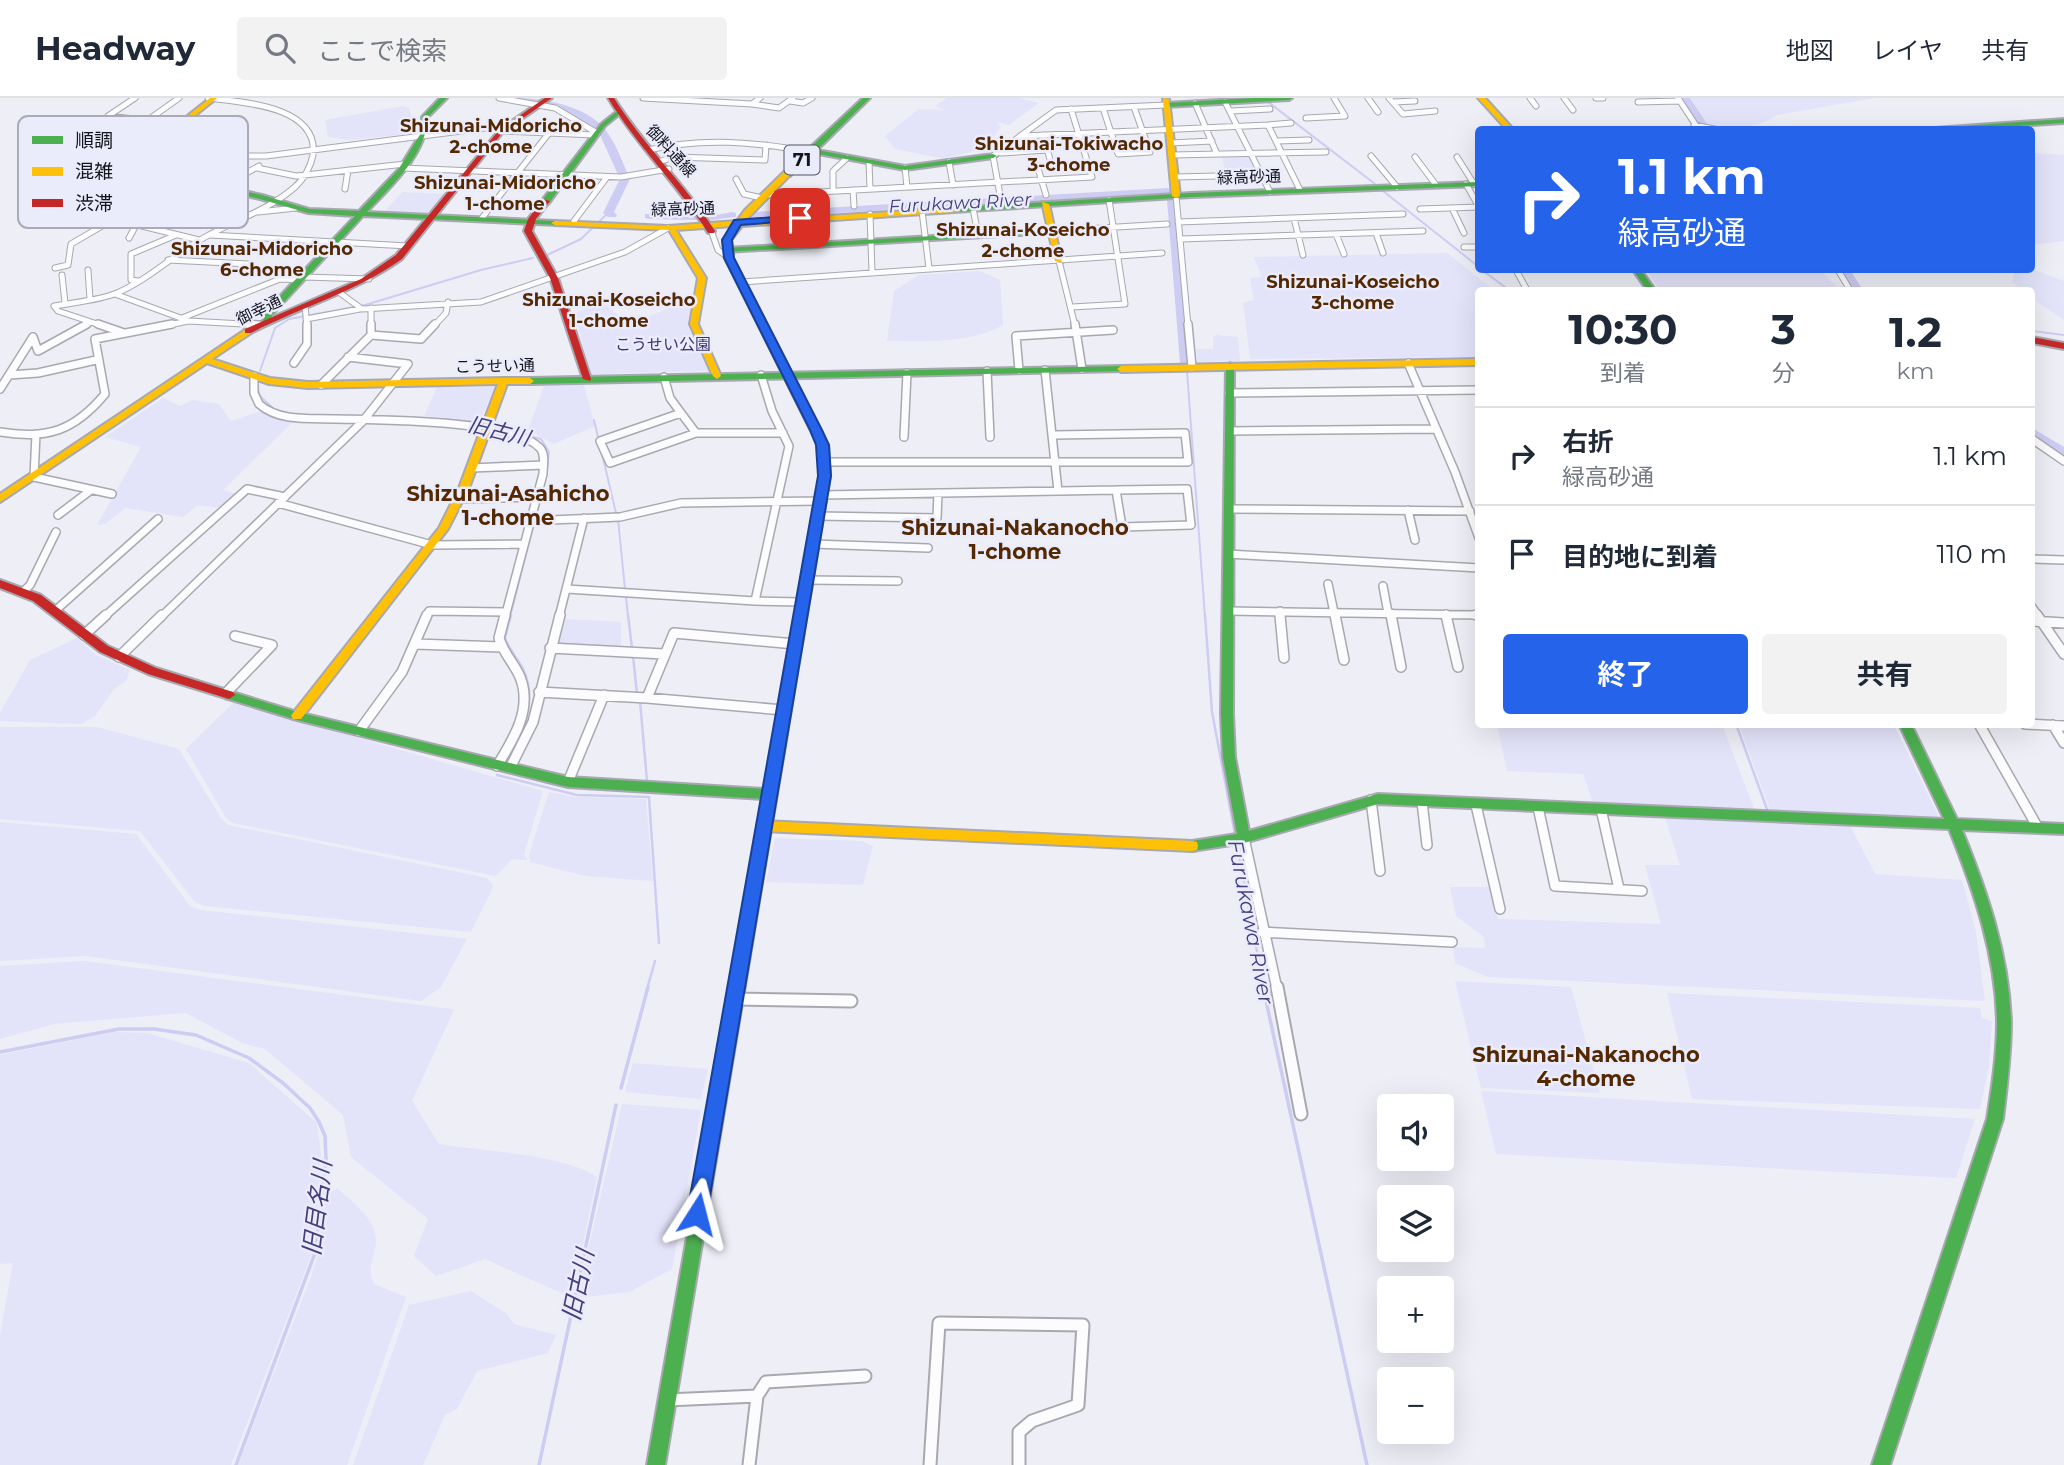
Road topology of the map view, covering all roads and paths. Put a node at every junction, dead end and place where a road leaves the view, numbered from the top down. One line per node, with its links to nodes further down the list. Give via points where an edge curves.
1 (135, 98): 42 (street)
2 (179, 98): 43 (street)
3 (212, 98): 21 (street); 44 (street)
4 (444, 98): 59 (street, via 425,117)
5 (499, 98): 26 (street)
6 (614, 98): 41 (street, 御料通線)
7 (643, 98): 8 (street)
8 (699, 98): 31 (street); 33 (street)
9 (760, 98): 31 (street)
10 (812, 98): 22 (street, via 803,103)
11 (867, 98): 72 (street, 71)
12 (1282, 98): 13 (street); 30 (street)
13 (1289, 98)
14 (1334, 98): 45 (street, via 1345,116)
15 (1368, 98): 40 (street)
16 (1481, 98): 50 (street)
17 (1530, 98): 32 (street)
18 (1564, 98): 38 (street)
19 (1596, 98): 20 (street)
20 (1603, 98)
21 (235, 99): 68 (street, via 294,118 308,130)
22 (792, 99): 31 (street, via 779,107)
23 (1678, 99): 28 (street); 51 (street)
24 (1391, 100): 25 (street); 39 (street, via 1402,114)
25 (1415, 100)
26 (545, 101): 54 (street, 御幸通); 56 (street)
27 (1166, 101): 29 (street); 34 (street); 55 (street)
28 (1638, 102)
29 (1195, 103): 35 (street); 53 (street)
30 (1267, 103): 35 (street)
31 (752, 104)
32 (1536, 106)
33 (692, 107)
34 (1133, 107): 36 (street); 57 (street)
35 (1228, 107): 49 (street)
36 (1103, 108): 37 (street); 58 (street)
37 (1071, 109): 61 (street); 63 (street, via 1056,110)
38 (1573, 110)
39 (1435, 111)
40 (1378, 112)
41 (618, 113): 56 (street); 70 (street, 御料通線)
42 (108, 116)
43 (154, 116)
44 (188, 116)
45 (1306, 118)
46 (2064, 121): 52 (street)
47 (1291, 123): 48 (street)
48 (1268, 124): 49 (street); 66 (street)
49 (1238, 126): 53 (street); 75 (street)
50 (1507, 126)
51 (1696, 126)
52 (1978, 126)
53 (1206, 127): 55 (street); 65 (street)
54 (505, 128): 59 (street); 60 (street); 93 (street, 御幸通)
55 (1168, 129): 57 (street); 69 (street)
56 (598, 131): 60 (street); 97 (street)
57 (1141, 131): 58 (street); 58 (street, via 1150,152 1118,154)
58 (1110, 132): 61 (street)
59 (424, 133): 68 (street); 89 (street)
60 (549, 133): 95 (street)
61 (1079, 134): 62 (street); 102 (street, via 1092,177)
62 (1044, 135): 63 (street); 71 (street)
63 (1023, 136): 76 (street)
64 (1309, 140): 66 (street)
65 (1212, 141): 69 (street); 77 (street)
66 (1277, 141): 73 (street)
67 (766, 145): 70 (street, via 691,140); 72 (street); 87 (street, via 765,160 675,157)
68 (315, 148): 79 (street); 96 (street)
69 (1170, 149): 77 (street); 100 (street)
70 (648, 150): 87 (street, 御料通線)
71 (1048, 150): 76 (street); 84 (street)
72 (811, 152): 83 (street); 117 (street, 71)
73 (1283, 152): 74 (street); 75 (street); 112 (street)
74 (1325, 152)
75 (1250, 153): 77 (street); 114 (street)
76 (997, 154): 86 (street); 103 (street)
77 (1217, 154)
78 (248, 156): 79 (street)
79 (266, 156): 90 (street)
80 (1371, 156): 108 (street)
81 (1415, 157): 106 (street)
82 (1457, 157): 104 (street)
83 (847, 158): 85 (street); 113 (street, via 833,171)
84 (1050, 160)
85 (869, 162): 91 (street); 110 (street)
86 (949, 162): 91 (street); 105 (street)
87 (664, 165): 99 (street, via 631,177); 148 (street, 御料通線)
88 (1037, 165): 102 (street)
89 (404, 166): 92 (street); 93 (street); 130 (street)
90 (257, 168): 94 (street); 96 (street)
91 (905, 168): 107 (street)
92 (348, 170): 96 (street); 109 (street)
93 (468, 171): 95 (street); 134 (street, 御幸通)
94 (248, 173)
95 (517, 173): 97 (street); 135 (street)
96 (306, 175): 120 (street)
97 (565, 175): 99 (street); 137 (street)
98 (1219, 176): 100 (street)
99 (607, 177): 138 (street)
100 (1173, 177): 116 (street)
101 (736, 179): 117 (street, via 744,194)
102 (1041, 180): 103 (street); 118 (street)
103 (997, 182): 105 (street); 121 (street)
104 (1473, 184): 106 (street, 緑高砂通)
105 (953, 185): 107 (street)
106 (1436, 185): 108 (street, 緑高砂通)
107 (908, 187): 110 (street)
108 (1397, 187): 112 (street, 緑高砂通)
109 (345, 189)
110 (870, 189): 111 (street)
111 (853, 190): 113 (street); 122 (street)
112 (1300, 190): 114 (street, 緑高砂通)
113 (834, 191): 117 (street)
114 (1270, 192): 116 (street, 緑高砂通)
115 (248, 194): 120 (street, 緑高砂通)
116 (1176, 196): 119 (street, 緑高砂通); 140 (street)
117 (763, 197): 139 (street, 71)
118 (1045, 199): 119 (street, 緑高砂通); 121 (street, 緑高砂通); 149 (street)
119 (1109, 200): 142 (street)
120 (274, 201): 124 (street, 緑高砂通); 129 (street)
121 (1001, 203): 125 (street, 緑高砂通)
122 (854, 206)
123 (1475, 207): 126 (street)
124 (296, 208): 129 (street); 130 (street, 緑高砂通)
125 (973, 208): 128 (street, 緑高砂通); 157 (street)
126 (1452, 208): 127 (street); 152 (street)
127 (1420, 209)
128 (922, 211): 131 (street, 緑高砂通); 159 (street)
129 (257, 212): 133 (street)
130 (362, 214): 134 (street, 緑高砂通); 163 (street)
131 (870, 214): 139 (street, 緑高砂通); 162 (street)
132 (1404, 214): 136 (street)
133 (248, 216)
134 (432, 217): 135 (street, 緑高砂通); 164 (street, 御幸通)
135 (482, 218): 137 (street, 緑高砂通)
136 (1294, 218): 140 (street); 156 (street)
137 (532, 219): 138 (street, 緑高砂通); 182 (street, via 528,235)
138 (575, 221): 147 (street, 緑高砂通)
139 (738, 222): 148 (street, 緑高砂通); 167 (street, 71)
140 (1178, 222): 160 (street)
141 (1167, 224): 142 (street)
142 (1114, 227): 149 (street); 172 (street)
143 (99, 228): 176 (street, via 71,244 68,265)
144 (134, 228): 158 (street)
145 (148, 228): 154 (street)
146 (224, 228): 155 (street)
147 (669, 228): 148 (street, 緑高砂通); 182 (street, via 640,246); 221 (street, via 702,278 694,324)
148 (710, 229): 167 (street); 167 (street, via 718,250)
149 (1051, 231): 157 (street); 174 (street)
150 (1423, 231): 151 (street)
151 (1376, 233): 153 (street); 169 (street)
152 (1464, 233)
153 (1336, 234): 156 (street); 170 (street)
154 (177, 235): 161 (street); 184 (street, via 131,254 131,280)
155 (209, 235): 161 (street); 163 (street)
156 (1298, 235): 160 (street); 171 (street)
157 (978, 236): 159 (street)
158 (129, 238)
159 (925, 238): 162 (street); 177 (street)
160 (1181, 239): 211 (street)
161 (199, 240): 173 (street)
162 (871, 242): 167 (street); 179 (street)
163 (335, 243): 164 (street); 181 (street)
164 (408, 246): 183 (street, 御幸通, via 390,266)
165 (1464, 247): 166 (street)
166 (1475, 247)
167 (727, 249): 185 (street)
168 (1162, 253): 172 (street)
169 (1383, 253)
170 (1344, 254)
171 (1303, 255)
172 (1119, 256): 174 (street); 192 (street, via 1125,304)
173 (168, 260): 175 (street); 184 (street)
174 (1059, 261): 177 (street); 192 (street)
175 (249, 264)
176 (55, 268)
177 (929, 268): 179 (street)
178 (88, 270): 188 (street)
179 (872, 272): 185 (street)
180 (62, 275): 190 (street)
181 (302, 278): 183 (street); 195 (street, via 280,279); 197 (street)
182 (554, 278): 189 (street, via 499,298); 223 (street)
183 (369, 279): 186 (street, 御幸通)
184 (138, 281): 187 (street)
185 (741, 282): 219 (street)
186 (340, 293): 193 (street); 194 (street, 御幸通)
187 (115, 294): 188 (street); 195 (street)
188 (90, 299): 190 (street)
189 (448, 302): 191 (street); 201 (street, via 446,313 421,339)
190 (65, 303): 196 (street, via 54,306)
191 (371, 307): 193 (street); 201 (street)
192 (1072, 307): 199 (street)
193 (360, 308): 194 (street)
194 (306, 315): 197 (street, 御幸通); 208 (street, via 309,346)
195 (185, 319): 197 (street); 200 (street)
196 (89, 323): 200 (street); 217 (street, via 38,351 33,337)
197 (263, 323): 206 (street, 御幸通)
198 (1113, 330): 199 (street)
199 (1076, 331): 212 (street); 213 (street, via 1016,336)
200 (124, 333): 205 (street, via 95,339)
201 (371, 335): 204 (street)
202 (2035, 341): 203 (street)
203 (2064, 346)
204 (348, 358): 225 (street, via 408,364); 226 (street)
205 (96, 360): 217 (street); 239 (street, via 104,394 79,422)
206 (206, 360): 220 (street, こうせい通); 249 (street, 御幸通)
207 (1475, 362): 209 (street, こうせい通)
208 (294, 363)
209 (1408, 363): 210 (street, こうせい通); 229 (street)
210 (1230, 366): 211 (street, こうせい通); 230 (street)
211 (1192, 367): 212 (street, こうせい通)
212 (1082, 369): 214 (street, こうせい通)
213 (1020, 370): 214 (street, こうせい通); 215 (street, こうせい通)
214 (1045, 370): 240 (street)
215 (987, 371): 216 (street, こうせい通); 241 (street)
216 (907, 373): 219 (street, こうせい通); 242 (street)
217 (9, 375): 227 (street)
218 (761, 375): 219 (street, こうせい通); 221 (street, こうせい通); 238 (street)
219 (789, 375): 245 (street, via 816,430)
220 (254, 376): 226 (street, こうせい通, via 286,384); 232 (street, via 257,402 275,414)
221 (717, 376): 222 (street, こうせい通)
222 (664, 377): 223 (street, こうせい通); 231 (street, via 670,398)
223 (587, 379): 224 (street, こうせい通)
224 (504, 381): 225 (street, こうせい通); 233 (street)
225 (390, 384): 226 (street, こうせい通); 232 (street)
226 (321, 385)
227 (0, 388)
228 (1475, 390): 229 (street)
229 (1420, 391): 230 (street); 234 (street)
230 (1229, 393): 235 (street)
231 (681, 413): 237 (street); 237 (street, via 600,441 610,463)
232 (364, 419): 233 (street); 255 (street)
233 (488, 427): 247 (street, via 534,442 541,448); 248 (street)
234 (1435, 429): 235 (street); 263 (street)
235 (1229, 431): 264 (street)
236 (0, 432): 239 (street)
237 (696, 433): 238 (street)
238 (783, 433): 260 (street, via 789,446)
239 (36, 434): 249 (street)
240 (1054, 435): 246 (street); 246 (street, via 1185,433 1188,462)
241 (990, 437)
242 (904, 438)
243 (2035, 441): 244 (street)
244 (2064, 461)
245 (825, 462): 246 (street); 257 (street)
246 (1055, 463): 252 (street)
247 (543, 465): 248 (street); 256 (street)
248 (471, 468): 259 (street)
249 (34, 477): 250 (street); 258 (street, 御幸通)
250 (91, 490): 254 (street); 266 (street)
251 (1116, 490): 251 (street, via 1122,527 1191,525 1188,489); 252 (street)
252 (1058, 491): 253 (street)
253 (938, 493): 257 (street); 267 (street, via 937,518)
254 (112, 494)
255 (285, 497): 261 (street); 303 (street, via 247,489)
256 (535, 497): 259 (street); 270 (street)
257 (821, 498): 260 (street); 267 (street)
258 (0, 499)
259 (458, 499): 276 (street)
260 (777, 502): 268 (street, via 681,503 620,517); 289 (street)
261 (278, 503): 276 (street); 311 (street)
262 (1475, 507): 263 (street)
263 (1469, 508): 265 (street); 271 (street)
264 (1230, 509): 265 (street); 278 (street)
265 (1408, 510): 273 (street)
266 (58, 515)
267 (818, 516): 275 (street)
268 (584, 518): 270 (street); 287 (street)
269 (158, 519): 291 (street)
270 (532, 520): 274 (street)
271 (1475, 526)
272 (56, 532): 288 (street)
273 (1415, 540)
274 (522, 544): 276 (street); 294 (street)
275 (813, 544): 277 (street); 282 (street)
276 (432, 545): 321 (street)
277 (929, 548)
278 (1228, 554): 281 (street); 292 (street)
279 (2035, 559): 280 (street)
280 (2064, 560)
281 (1475, 568)
282 (806, 580): 283 (street); 290 (street)
283 (898, 581)
284 (0, 584): 288 (street)
285 (1328, 584): 295 (street)
286 (1383, 586): 297 (street)
287 (567, 589): 289 (street); 308 (street)
288 (23, 592): 291 (street)
289 (755, 601): 290 (street)
290 (802, 602): 306 (street)
291 (56, 610): 303 (street)
292 (1228, 611): 293 (street); 341 (street, via 1229,757)
293 (1280, 611): 295 (street); 312 (street)
294 (506, 612): 305 (street, via 429,611); 307 (street)
295 (1334, 612): 297 (street); 313 (street)
296 (2035, 612): 301 (street)
297 (1390, 613): 298 (street); 314 (street)
298 (1446, 614): 299 (street); 315 (street)
299 (1475, 615)
300 (2035, 621): 301 (street)
301 (2042, 622): 302 (street); 310 (street)
302 (2064, 623)
303 (84, 635): 311 (street)
304 (235, 636): 316 (street, via 272,645)
305 (416, 644): 307 (street); 327 (street, via 402,672)
306 (795, 644): 309 (street, via 674,634); 320 (street)
307 (501, 648): 329 (street, via 519,675 524,694 520,721)
308 (550, 648): 309 (street); 317 (street)
309 (664, 654): 319 (street)
310 (2064, 654)
311 (118, 657): 316 (street)
312 (1284, 658)
313 (1344, 660)
314 (1401, 667)
315 (1458, 667)
316 (226, 692): 321 (street)
317 (539, 692): 318 (street); 329 (street, via 528,735)
318 (604, 695): 319 (street); 330 (street)
319 (647, 698): 320 (street)
320 (783, 710): 331 (street)
321 (298, 716): 327 (street)
322 (2035, 724): 323 (street)
323 (2053, 725): 324 (street); 328 (street)
324 (2064, 726)
325 (1907, 728): 337 (street)
326 (1981, 728): 339 (street)
327 (359, 731): 329 (street)
328 (2064, 743)
329 (503, 767): 330 (street)
330 (568, 782): 331 (street)
331 (768, 794): 338 (street)
332 (1371, 800): 333 (street); 341 (street); 343 (street)
333 (1422, 802): 334 (street); 342 (street)
334 (1475, 805): 335 (street); 346 (street)
335 (1538, 807): 336 (street); 344 (street, via 1556,886)
336 (1601, 810): 337 (street); 344 (street)
337 (1954, 824): 339 (street); 359 (street, via 1980,883 1996,940 2006,1018 2004,1068 1991,1131)
338 (763, 826): 341 (street, via 1152,847); 349 (street)
339 (2038, 828): 340 (street)
340 (2064, 829)
341 (1244, 838): 347 (street)
342 (1427, 845)
343 (1380, 871)
344 (1619, 890): 345 (street)
345 (1642, 891)
346 (1500, 909)
347 (1262, 932): 348 (street); 351 (street)
348 (1452, 942)
349 (733, 999): 350 (street); 354 (street)
350 (851, 1000)
351 (1301, 1114)
352 (864, 1376): 353 (street, via 766,1382)
353 (757, 1396): 354 (street); 356 (street)
354 (666, 1400): 355 (street)
355 (656, 1465)
356 (749, 1465)
357 (930, 1465): 358 (street, via 939,1323 1083,1325 1078,1405 1032,1421 1019,1433)
358 (1019, 1465)
359 (1881, 1465)

